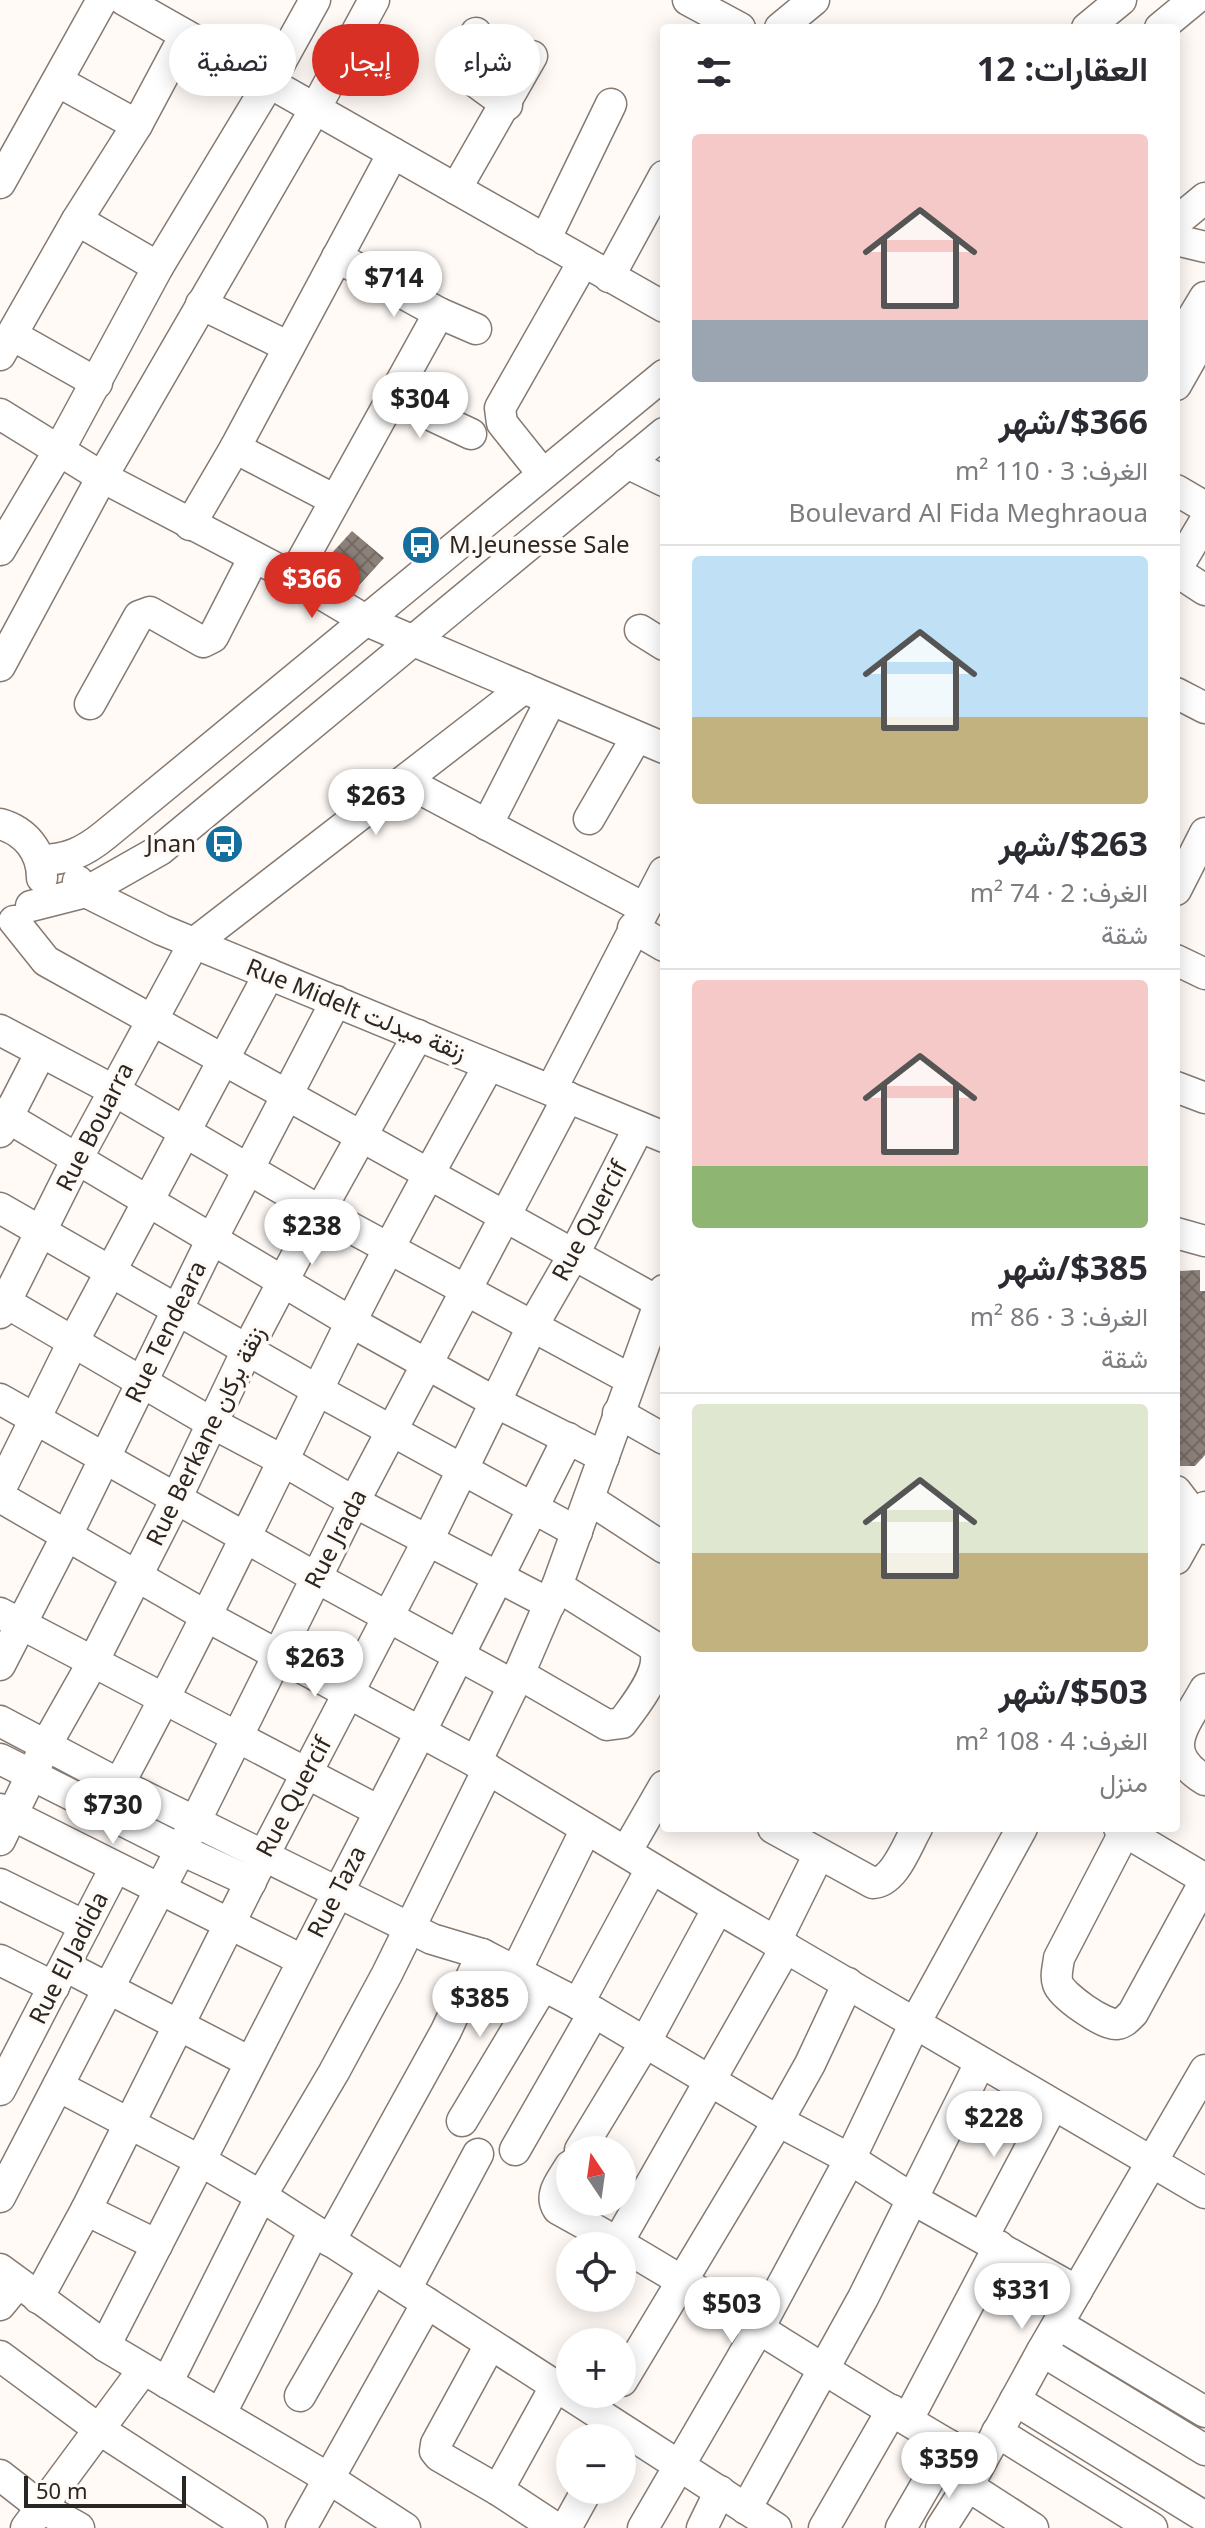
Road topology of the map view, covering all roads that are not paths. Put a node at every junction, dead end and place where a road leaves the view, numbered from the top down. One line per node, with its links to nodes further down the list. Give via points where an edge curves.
1 (102, 0): 16 (street)
2 (124, 0): 13 (street)
3 (315, 0): 14 (street)
4 (374, 0): 23 (street)
5 (688, 0): 9 (street)
6 (814, 0): 10 (street)
7 (1121, 0): 11 (street)
8 (1194, 0): 12 (street)
9 (733, 24)
10 (785, 24)
11 (1092, 24)
12 (1165, 24)
13 (169, 26)
14 (296, 34)
15 (169, 65): 24 (street)
16 (59, 82): 24 (street); 26 (street)
17 (261, 96): 36 (street)
18 (292, 96): 23 (street)
19 (495, 96): 22 (street)
20 (512, 96): 22 (street)
21 (611, 104): 32 (street)
22 (507, 105): 28 (street)
23 (315, 109): 25 (street); 39 (street)
24 (137, 125): 31 (street)
25 (393, 153): 28 (street); 35 (street)
26 (1, 179)
27 (660, 181): 37 (street)
28 (456, 189): 32 (street)
29 (1205, 198): 30 (street)
30 (1180, 219)
31 (77, 220): 36 (street); 43 (street)
32 (545, 240): 37 (street)
33 (1180, 241): 34 (street)
34 (1205, 247)
35 (337, 257): 41 (street); 46 (street)
36 (158, 267): 49 (street)
37 (596, 269): 40 (street); 57 (street, via 500,408 502,423)
38 (1205, 297): 45 (street)
39 (201, 304): 46 (street); 58 (street)
40 (660, 305)
41 (439, 313): 42 (street); 50 (street)
42 (476, 329)
43 (8, 330): 49 (street)
44 (1205, 334): 48 (street)
45 (1180, 338)
46 (289, 347): 54 (street)
47 (660, 378): 57 (street)
48 (1180, 378)
49 (97, 383): 55 (street)
50 (392, 397): 52 (street); 61 (street)
51 (0, 414): 55 (street)
52 (471, 434)
53 (660, 436): 56 (street)
54 (235, 448): 61 (street); 64 (street)
55 (58, 452): 58 (street); 65 (street)
56 (627, 463): 59 (street); 72 (street)
57 (542, 473): 71 (street)
58 (102, 477): 64 (street); 73 (street)
59 (660, 479)
60 (1180, 492): 62 (street)
61 (335, 500): 69 (street)
62 (1205, 507)
63 (1205, 521): 67 (street)
64 (190, 525): 66 (street)
65 (0, 550)
66 (254, 557): 69 (street); 75 (street, via 208,641 150,612 139,616)
67 (1180, 564)
68 (1180, 574): 70 (street)
69 (293, 577): 71 (street)
70 (1205, 590)
71 (367, 621): 72 (street); 83 (street, via 88,849)
72 (413, 642): 74 (street); 86 (street, via 160,850)
73 (0, 666)
74 (538, 694): 76 (street); 78 (street); 81 (street)
75 (90, 704)
76 (636, 738): 77 (street); 79 (street)
77 (660, 747)
78 (405, 781): 81 (street); 90 (street)
79 (589, 819)
80 (0, 824): 83 (street, Rue Midelt زنقة ميدلت, via 23,835)
81 (487, 825): 88 (street)
82 (1205, 833): 85 (street)
83 (51, 860): 86 (street, Rue Midelt زنقة ميدلت); 87 (street)
84 (660, 879): 88 (street, Rue Jrada)
85 (1180, 882)
86 (86, 892): 87 (street); 90 (street, Rue Midelt زنقة ميدلت)
87 (15, 918): 95 (street, via 46,961)
88 (638, 918): 89 (street); 104 (street, Rue Jrada)
89 (660, 942)
90 (194, 943): 92 (street, Rue Midelt زنقة ميدلت); 95 (street, Rue Bouarra)
91 (1180, 962): 93 (street)
92 (269, 974): 94 (street, Rue Midelt زنقة ميدلت); 99 (street)
93 (1205, 974)
94 (336, 1001): 97 (street, Rue Midelt زنقة ميدلت); 103 (street, Rue Tendeara)
95 (151, 1019): 99 (street); 102 (street, Rue Bouarra)
96 (0, 1030): 98 (street)
97 (418, 1035): 100 (street, Rue Midelt زنقة ميدلت); 109 (street, Rue Berkane زنقة بركان)
98 (40, 1054): 102 (street); 106 (street)
99 (225, 1059): 103 (street); 107 (street)
100 (489, 1065): 104 (street, Rue Midelt زنقة ميدلت); 112 (street)
101 (1180, 1089): 105 (street)
102 (115, 1091): 107 (street); 110 (street, Rue Bouarra)
103 (287, 1094): 109 (street); 111 (street, Rue Tendeara)
104 (560, 1094): 108 (street, Rue Midelt زنقة ميدلت); 116 (street, Rue Jrada)
105 (1205, 1098)
106 (3, 1121): 110 (street)
107 (184, 1132): 111 (street); 113 (street)
108 (652, 1132): 122 (street, Rue Quercif)
109 (364, 1137): 112 (street); 115 (street, Rue Berkane زنقة بركان)
110 (77, 1159): 113 (street); 117 (street, Rue Bouarra)
111 (248, 1169): 115 (street); 119 (street, Rue Tendeara)
112 (428, 1175): 116 (street); 121 (street)
113 (147, 1202): 119 (street); 123 (street)
114 (0, 1208): 117 (street)
115 (320, 1211): 121 (street); 124 (street, Rue Berkane زنقة بركان)
116 (504, 1217): 122 (street); 125 (street, Rue Jrada)
117 (42, 1233): 123 (street); 128 (street, Rue Bouarra)
118 (1180, 1234): 120 (street)
119 (212, 1239): 124 (street); 129 (street, Rue Tendeara)
120 (1205, 1241)
121 (389, 1249): 125 (street); 130 (street)
122 (574, 1254): 126 (street); 131 (street, Rue Quercif)
123 (110, 1271): 129 (street); 132 (street)
124 (284, 1283): 130 (street); 133 (street, Rue Berkane زنقة بركان)
125 (464, 1291): 131 (street); 134 (street, Rue Jrada)
126 (660, 1295)
127 (660, 1301): 135 (street)
128 (2, 1305): 132 (street)
129 (176, 1310): 133 (street); 136 (street, Rue Tendeara)
130 (351, 1322): 134 (street); 137 (street)
131 (532, 1327): 135 (street); 139 (street, Rue Quercif)
132 (73, 1342): 136 (street); 141 (street)
133 (248, 1348): 137 (street); 142 (street, Rue Berkane زنقة بركان)
134 (427, 1364): 139 (street); 143 (street, Rue Jrada)
135 (630, 1379): 140 (street)
136 (143, 1381): 142 (street); 147 (street, Rue Tendeara)
137 (319, 1391): 143 (street); 148 (street)
138 (0, 1399): 141 (street)
139 (495, 1402): 145 (street); 149 (street, Rue Quercif)
140 (618, 1413): 144 (street); 146 (street)
141 (34, 1418): 147 (street); 150 (street)
142 (212, 1423): 148 (street); 153 (street, Rue Berkane زنقة بركان)
143 (392, 1431): 149 (street); 155 (street, Rue Jrada)
144 (660, 1437)
145 (568, 1438): 146 (street); 156 (street, Rue Taza)
146 (604, 1457): 154 (street)
147 (104, 1458): 153 (street); 159 (street, Rue Tendeara)
148 (282, 1460): 155 (street); 160 (street)
149 (463, 1470): 156 (street); 161 (street, Rue Quercif)
150 (0, 1490)
151 (1180, 1495): 157 (street)
152 (0, 1497): 159 (street)
153 (176, 1499): 160 (street); 164 (street, Rue Berkane زنقة بركان)
154 (589, 1499): 158 (street); 162 (street)
155 (354, 1502): 161 (street); 165 (street, Rue Jrada)
156 (533, 1508): 158 (street); 166 (street, Rue Taza)
157 (1202, 1518): 163 (street)
158 (577, 1532): 167 (street)
159 (67, 1535): 164 (street); 170 (street, Rue Tendeara)
160 (245, 1538): 165 (street); 168 (street)
161 (427, 1542): 166 (street); 169 (street, Rue Quercif)
162 (660, 1545)
163 (1180, 1553)
164 (136, 1576): 168 (street); 173 (street, Rue Berkane زنقة بركان)
165 (317, 1578): 169 (street); 172 (street, Rue Jrada)
166 (498, 1579): 167 (street); 171 (street, Rue Taza)
167 (554, 1595): 175 (street); 178 (street, via 653,1646)
168 (206, 1616): 172 (street); 179 (street)
169 (389, 1617): 171 (street); 177 (street, Rue Quercif)
170 (10, 1618): 173 (street); 174 (street, Rue Tendeara)
171 (459, 1654): 175 (street); 181 (street, Rue Taza)
172 (279, 1655): 177 (street); 183 (street, Rue Jrada)
173 (93, 1662): 179 (street); 184 (street, Rue Berkane زنقة بركان)
174 (0, 1665)
175 (516, 1680): 178 (street, via 607,1725 622,1723); 187 (street)
176 (1205, 1689): 182 (street)
177 (349, 1694): 181 (street); 188 (street, Rue Quercif)
178 (654, 1697)
179 (165, 1699): 183 (street); 191 (street)
180 (0, 1721): 184 (street)
181 (420, 1733): 187 (street); 193 (street, Rue Taza)
182 (1180, 1735)
183 (237, 1736): 188 (street); 195 (street, Rue Jrada)
184 (46, 1745): 189 (street, Rue Berkane زنقة بركان); 191 (street)
185 (0, 1759): 189 (street)
186 (1180, 1759): 190 (street)
187 (482, 1765): 196 (street); 216 (street)
188 (307, 1773): 193 (street); 205 (street, Rue Quercif)
189 (31, 1775): 194 (street, Rue Berkane زنقة بركان); 202 (street)
190 (1205, 1780)
191 (119, 1784): 195 (street)
192 (660, 1793): 203 (street)
193 (379, 1811): 212 (street, Rue Taza)
194 (4, 1821): 206 (street)
195 (195, 1822): 202 (street, Rue Jrada); 205 (street)
196 (586, 1829): 203 (street); 221 (street)
197 (780, 1832): 204 (street)
198 (915, 1832): 204 (street, via 889,1877 880,1883)
199 (1020, 1832): 227 (street)
200 (1121, 1832): 208 (street, via 1059,1958 1057,1973 1064,1994 1107,2023 1125,2021 1133,2013)
201 (1125, 1832): 208 (street)
202 (179, 1849): 209 (street); 211 (street, Rue Jrada)
203 (626, 1852): 207 (street)
204 (819, 1854): 217 (street)
205 (264, 1855): 209 (street, Rue Quercif); 212 (street)
206 (115, 1868): 211 (street); 215 (street, Rue El Jadida)
207 (651, 1869): 213 (street); 226 (street)
208 (1205, 1880)
209 (251, 1882): 214 (street, Rue Quercif)
210 (0, 1884): 215 (street)
211 (159, 1889): 214 (street); 225 (street, Rue Jrada)
212 (338, 1891): 216 (street); 220 (street, Rue Taza)
213 (718, 1908): 217 (street); 229 (street)
214 (229, 1924): 220 (street); 228 (street, Rue Quercif)
215 (85, 1926): 222 (street, Rue El Jadida)
216 (408, 1927): 218 (street); 248 (street, via 347,2048)
217 (781, 1944): 223 (street); 234 (street)
218 (482, 1954): 221 (street); 255 (street, via 446,2031)
219 (0, 1960): 222 (street)
220 (302, 1960): 231 (street, Rue Taza)
221 (516, 1971): 224 (street)
222 (59, 1976): 225 (street); 230 (street, Rue El Jadida)
223 (848, 1983): 227 (street); 239 (street)
224 (543, 1986): 226 (street); 238 (street)
225 (109, 1988): 228 (street); 235 (street, Rue Jrada)
226 (586, 2008): 229 (street); 242 (street)
227 (915, 2023): 232 (street); 244 (street)
228 (179, 2024): 231 (street); 240 (street, Rue Quercif)
229 (646, 2041): 234 (street); 241 (street)
230 (11, 2042): 236 (street, Rue El Jadida)
231 (250, 2062): 245 (street, Rue Taza)
232 (980, 2063): 237 (street); 250 (street)
233 (1205, 2070): 246 (street)
234 (712, 2080): 239 (street); 254 (street)
235 (58, 2086): 240 (street); 249 (street, Rue Jrada)
236 (0, 2090)
237 (1053, 2105): 246 (street); 256 (street)
238 (462, 2121)
239 (778, 2121): 244 (street); 260 (street)
240 (130, 2123): 245 (street); 251 (street, Rue Quercif)
241 (588, 2136)
242 (515, 2150)
243 (478, 2154): 263 (street)
244 (850, 2159): 250 (street); 265 (street)
245 (199, 2160): 248 (street); 257 (street, Rue Taza)
246 (1151, 2164): 247 (street); 262 (street)
247 (1205, 2193)
248 (261, 2196): 255 (street); 272 (street)
249 (0, 2197)
250 (914, 2200): 256 (street); 271 (street)
251 (86, 2210): 257 (street); 261 (street, Rue Quercif)
252 (573, 2216): 253 (street)
253 (601, 2232)
254 (624, 2232)
255 (322, 2236): 259 (street); 277 (street)
256 (991, 2242): 262 (street); 278 (street)
257 (157, 2245): 267 (street, Rue Taza)
258 (636, 2253): 260 (street)
259 (373, 2269): 263 (street); 274 (street)
260 (681, 2282): 265 (street); 270 (street)
261 (14, 2289): 267 (street)
262 (1077, 2291): 264 (street)
263 (416, 2296): 266 (street); 287 (street)
264 (1058, 2324): 268 (street); 276 (street)
265 (758, 2330): 271 (street); 284 (street)
266 (490, 2345): 273 (street); 288 (street, via 435,2451)
267 (105, 2346): 272 (street)
268 (1042, 2351): 275 (street); 283 (street)
269 (0, 2356): 280 (street)
270 (636, 2358)
271 (825, 2371): 278 (street); 293 (street)
272 (155, 2377): 277 (street); 280 (street)
273 (555, 2387): 279 (street); 288 (street)
274 (300, 2396)
275 (1015, 2400): 281 (street); 292 (street)
276 (1205, 2412)
277 (221, 2413): 287 (street)
278 (900, 2415): 282 (street); 302 (street)
279 (612, 2419): 284 (street)
280 (100, 2430): 291 (street); 295 (street)
281 (997, 2432): 285 (street); 306 (street)
282 (949, 2445): 285 (street); 303 (street)
283 (1205, 2450)
284 (679, 2466): 289 (street); 300 (street)
285 (974, 2474): 304 (street); 305 (street)
286 (0, 2475): 291 (street)
287 (328, 2478): 296 (street); 297 (street)
288 (498, 2490): 298 (street)
289 (720, 2491): 293 (street); 301 (street)
290 (579, 2504): 299 (street)
291 (34, 2517): 294 (street)
292 (1205, 2517)
293 (766, 2522)
294 (79, 2528)
295 (252, 2528)
296 (301, 2528)
297 (405, 2528)
298 (556, 2528)
299 (566, 2528)
300 (643, 2528)
301 (702, 2528)
302 (824, 2528)
303 (901, 2528)
304 (941, 2528)
305 (1033, 2528)
306 (1152, 2528)

